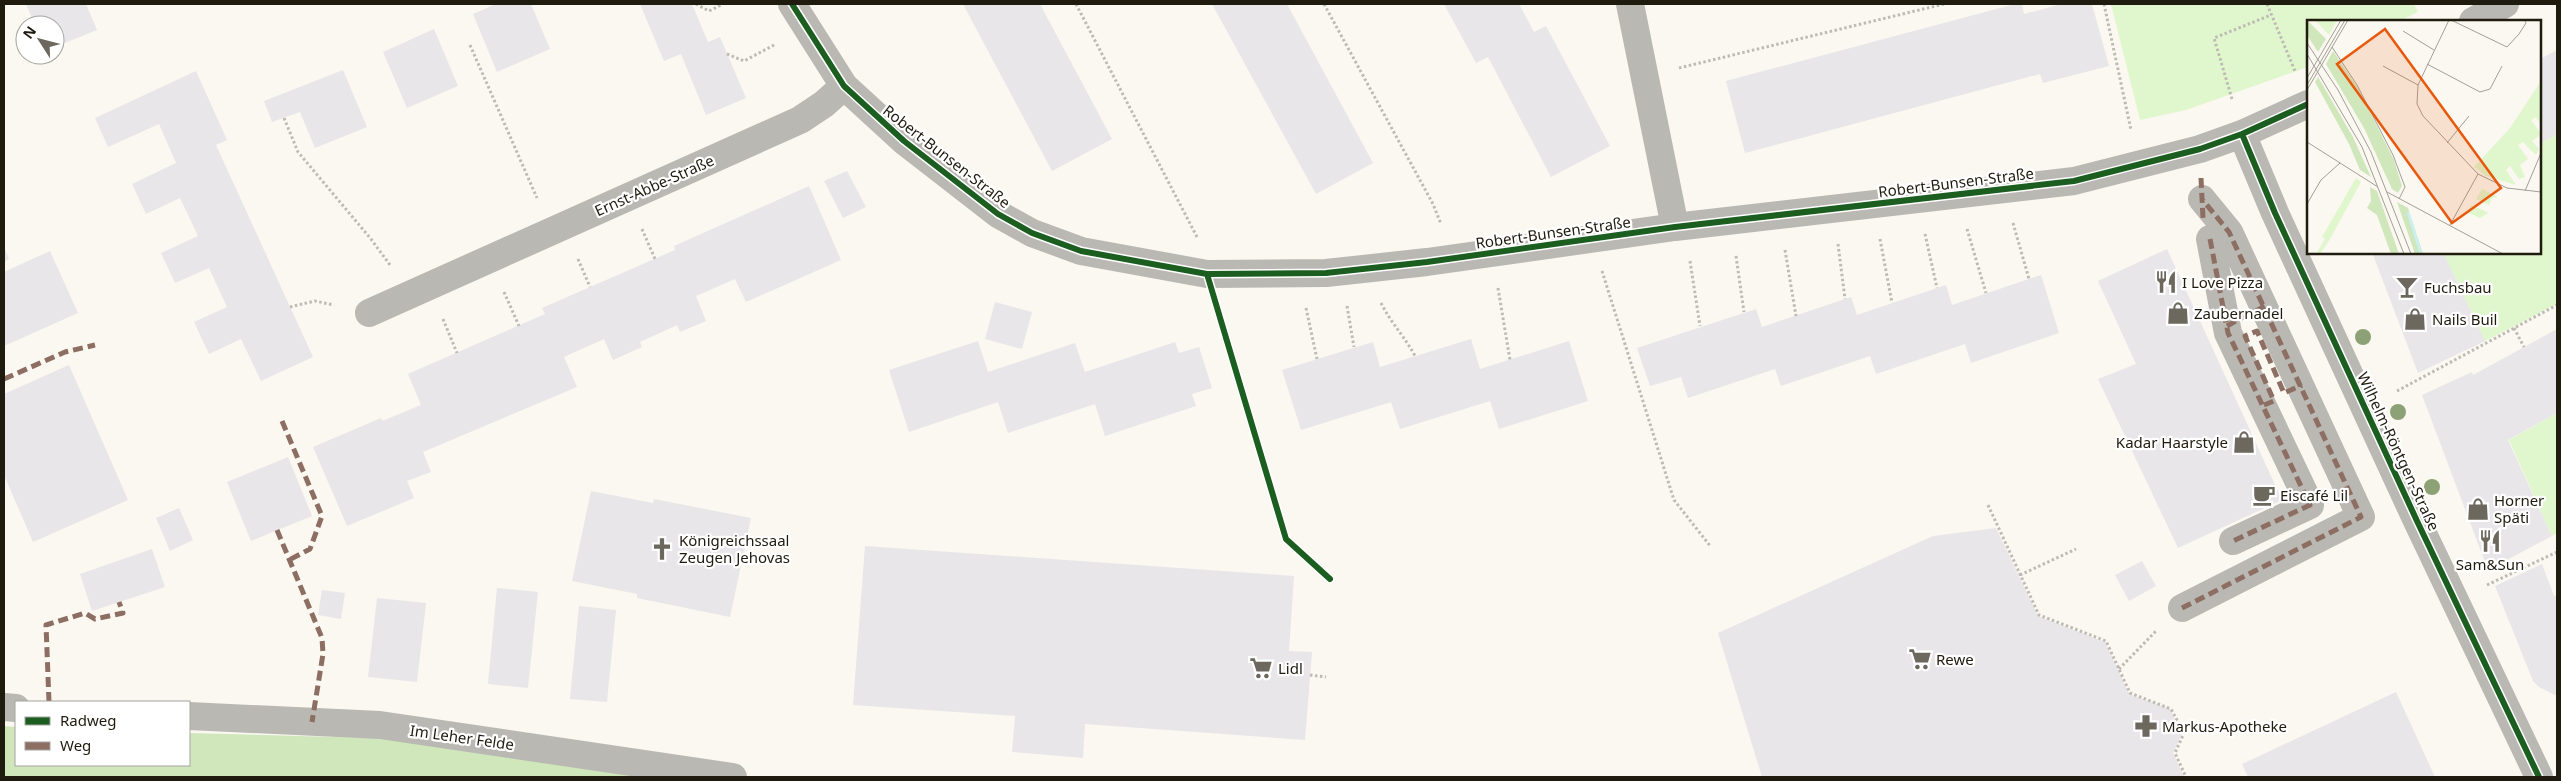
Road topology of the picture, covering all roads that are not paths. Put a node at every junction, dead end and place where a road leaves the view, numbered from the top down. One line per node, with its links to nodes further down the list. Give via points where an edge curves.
1 (792, 4): 5 (street)
2 (1630, 4): 8 (street)
3 (2505, 4): 4 (street)
4 (2475, 20)
5 (844, 86): 8 (street, Robert-Bunsen-Straße, via 876,118 951,179 998,214 1032,233 1080,251 1212,274 1353,270); 9 (street, Ernst-Abbe-Straße, via 800,120)
6 (2307, 104): 7 (street, Robert-Bunsen-Straße)
7 (2242, 134): 8 (street, Robert-Bunsen-Straße, via 2200,149 2074,181); 17 (street, Wilhelm-Röntgen-Straße, via 2275,213)
8 (1680, 226)
9 (369, 313)
10 (2249, 315): 10 (street, via 2204,208 2229,232); 11 (street); 12 (street)
11 (2302, 385): 12 (street, via 2284,393 2257,331 2245,336 2274,401); 14 (street, via 2361,516)
12 (2264, 405): 13 (street, via 2310,505)
13 (2233, 541)
14 (2182, 608)
15 (190, 716): 16 (street, Im Leher Felde, via 380,725)
16 (733, 777)
17 (2539, 777)

